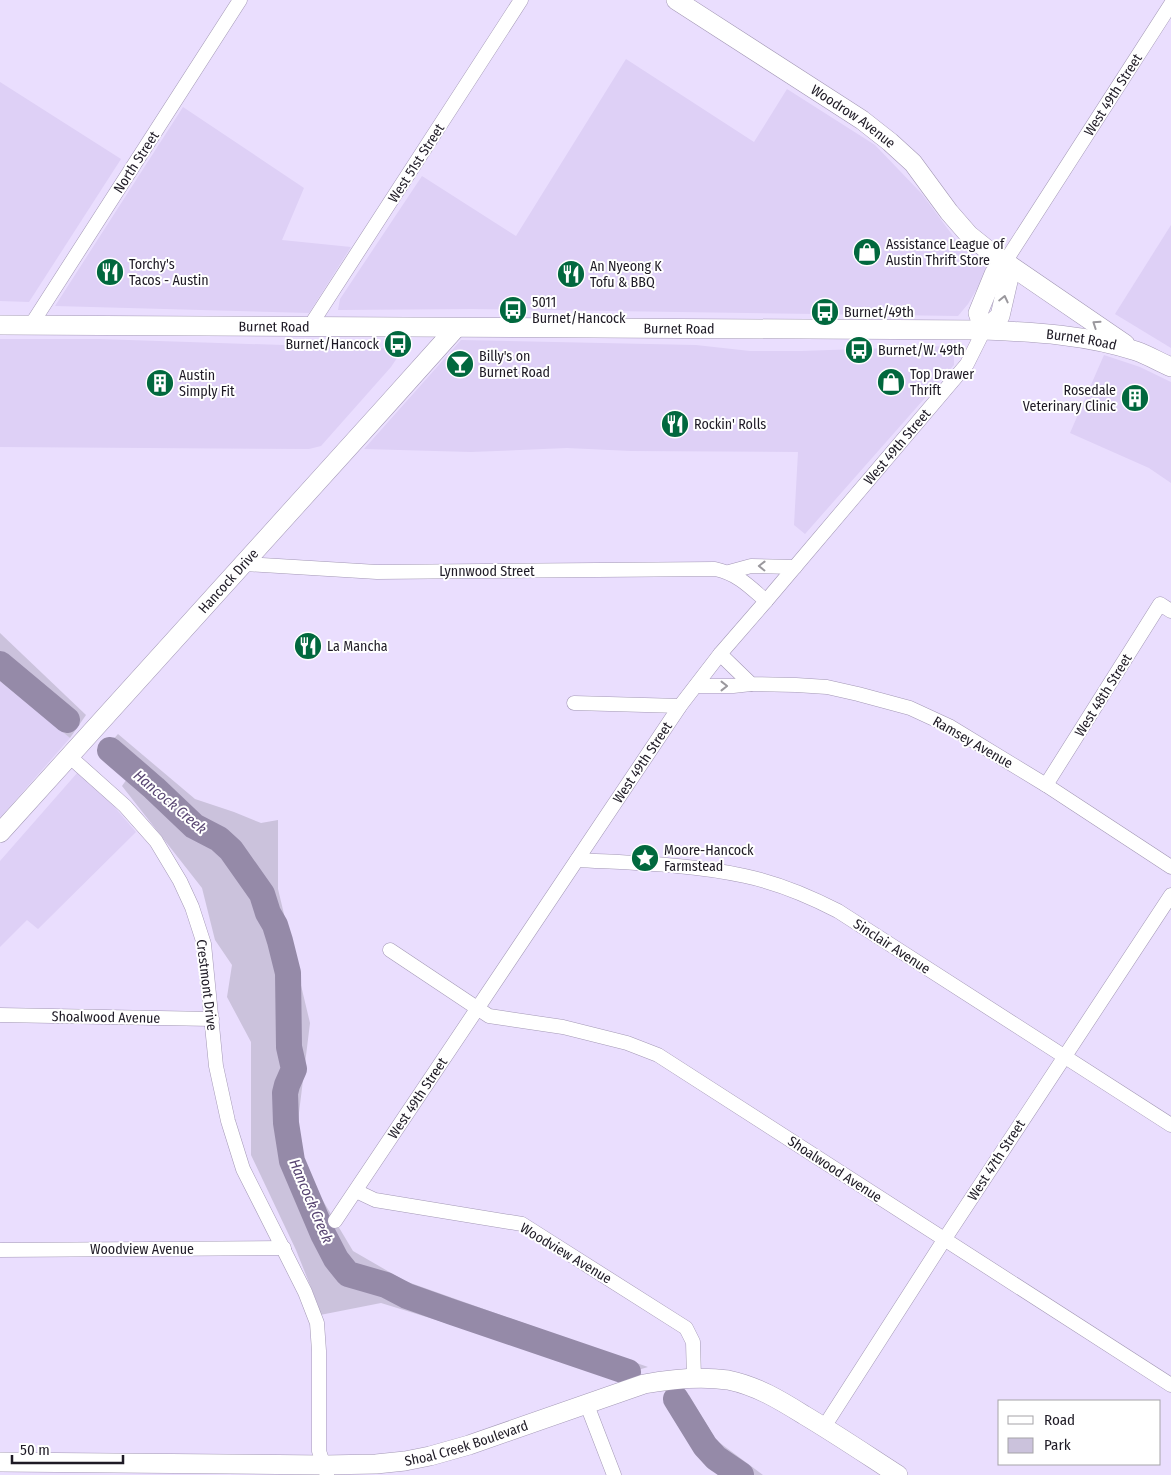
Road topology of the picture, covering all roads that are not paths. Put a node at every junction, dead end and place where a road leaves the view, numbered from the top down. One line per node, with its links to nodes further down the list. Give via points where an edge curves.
1 (240, 0): 7 (street, North Street)
2 (521, 0): 8 (street, West 51st Street)
3 (676, 0): 5 (street, Woodrow Avenue, via 862,120 913,163 969,235)
4 (1171, 4): 5 (street, West 49th Street)
5 (1005, 262): 10 (street, West 49th Street, via 994,274 978,313); 11 (street, Woodrow Avenue, one-way to 5)
6 (0, 325): 7 (street, Burnet Road)
7 (32, 325): 8 (street, Burnet Road)
8 (310, 326): 9 (street, Burnet Road)
9 (456, 328): 10 (street, Burnet Road); 13 (street, Hancock Drive)
10 (984, 330): 11 (street, Burnet Road, via 1039,332); 14 (street, West 49th Street, via 967,364)
11 (1136, 352): 12 (street, Burnet Road)
12 (1171, 367)
13 (244, 564): 15 (street, Lynnwood Street, via 377,572 715,569); 23 (street, Hancock Drive)
14 (795, 567): 15 (street, Lynnwood Street, one-way to 15, via 751,566); 16 (street, West 49th Street)
15 (729, 572): 16 (street, Lynnwood Street)
16 (766, 601): 18 (street, West 49th Street)
17 (1166, 608): 24 (street, West 48th Street)
18 (720, 654): 19 (street); 20 (street, West 49th Street)
19 (752, 684): 20 (street, Ramsey Avenue, one-way to 19); 24 (street, Ramsey Avenue, via 827,687 910,708 949,726)
20 (696, 686): 22 (street, West 49th Street)
21 (574, 703): 22 (street)
22 (680, 706): 26 (street, West 49th Street)
23 (69, 756): 25 (street, Hancock Drive); 32 (street, Crestmont Drive, via 125,806 156,841 180,881 204,944)
24 (1046, 785): 27 (street, Ramsey Avenue)
25 (0, 832)
26 (577, 860): 30 (street, West 49th Street); 33 (street, Sinclair Avenue, via 712,871 745,876 793,891 838,911)
27 (1171, 867)
28 (1171, 895): 33 (street, West 47th Street)
29 (390, 950): 30 (street, Shoalwood Avenue)
30 (477, 1008): 35 (street, West 49th Street); 37 (street, Shoalwood Avenue, via 489,1016 563,1027 627,1043 658,1055)
31 (0, 1015): 32 (street, Shoalwood Avenue)
32 (212, 1019): 38 (street, Crestmont Drive, via 216,1066 243,1169)
33 (1064, 1057): 34 (street, Sinclair Avenue); 37 (street, West 47th Street)
34 (1171, 1125)
35 (356, 1191): 36 (street, West 49th Street); 40 (street, Woodview Avenue, via 375,1200 522,1224 686,1328 693,1342)
36 (335, 1221)
37 (944, 1240): 41 (street, Shoalwood Avenue); 43 (street, West 47th Street)
38 (284, 1248): 39 (street, Woodview Avenue); 45 (street, via 317,1323 319,1451)
39 (0, 1250)
40 (694, 1378): 42 (street, Shoal Creek Boulevard, via 644,1384); 43 (street, Shoal Creek Boulevard, via 747,1385 768,1393)
41 (1171, 1385)
42 (587, 1405): 45 (street, Shoal Creek Boulevard, via 430,1456); 46 (street)
43 (824, 1426): 47 (street, Shoal Creek Boulevard)
44 (0, 1462): 45 (street, Shoal Creek Boulevard)
45 (325, 1470)
46 (614, 1475)
47 (898, 1475)

